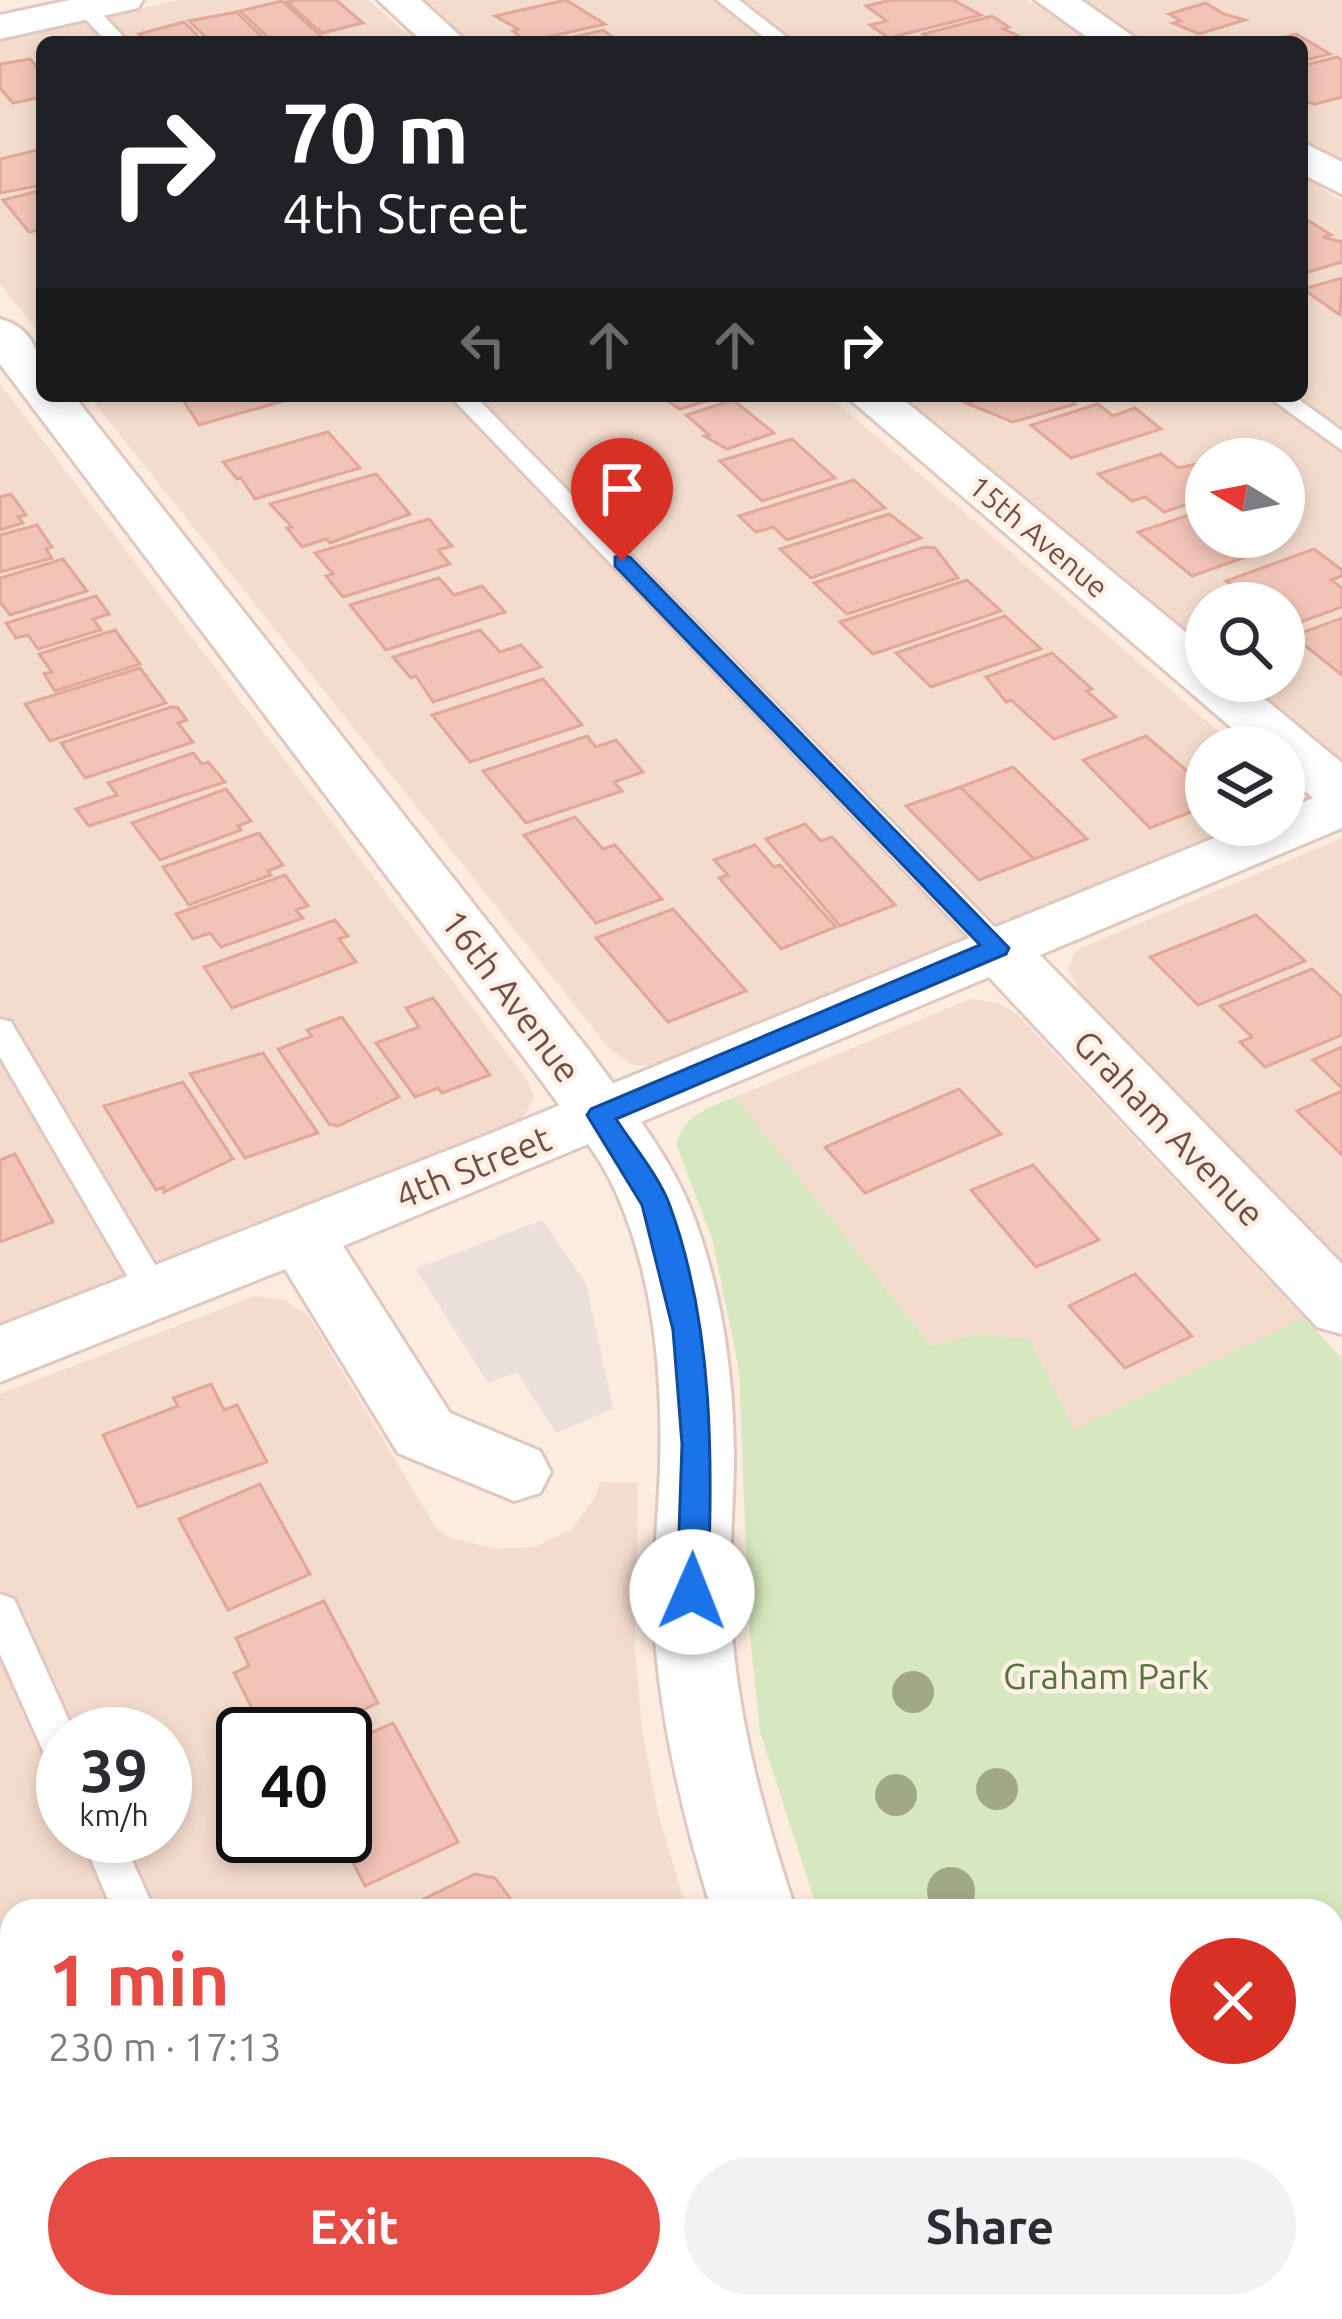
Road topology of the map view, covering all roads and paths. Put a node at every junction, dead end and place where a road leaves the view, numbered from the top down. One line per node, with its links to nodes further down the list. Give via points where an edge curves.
1 (397, 0): 7 (street)
2 (727, 0): 8 (lane)
3 (1054, 0): 9 (street)
4 (105, 4): 5 (street); 6 (lane)
5 (0, 27)
6 (116, 36)
7 (440, 36)
8 (775, 36)
9 (1111, 36)
10 (1308, 159): 11 (street)
11 (1342, 181)
12 (0, 333): 13 (street)
13 (36, 379)
14 (54, 402): 25 (street, 16th Avenue)
15 (468, 402): 23 (lane)
16 (877, 402): 19 (street, 15th Avenue)
17 (1287, 402): 18 (lane)
18 (1342, 442)
19 (1185, 660)
20 (1235, 702): 21 (street, 15th Avenue)
21 (1342, 794)
22 (1342, 807): 23 (street, 4th Street)
23 (997, 948): 25 (street, 4th Street); 28 (street, Graham Avenue)
24 (0, 1030): 27 (lane)
25 (600, 1115): 26 (street, 4th Street); 35 (street, 16th Avenue, via 655,1204 688,1330 698,1444 692,1561 700,1699 713,1779)
26 (299, 1237): 27 (street, 4th Street); 30 (street, via 424,1433)
27 (155, 1294): 29 (street, 4th Street)
28 (1342, 1308)
29 (0, 1355)
30 (514, 1472)
31 (0, 1610): 32 (lane)
32 (43, 1707)
33 (112, 1863): 34 (lane)
34 (129, 1899)
35 (750, 1899)

